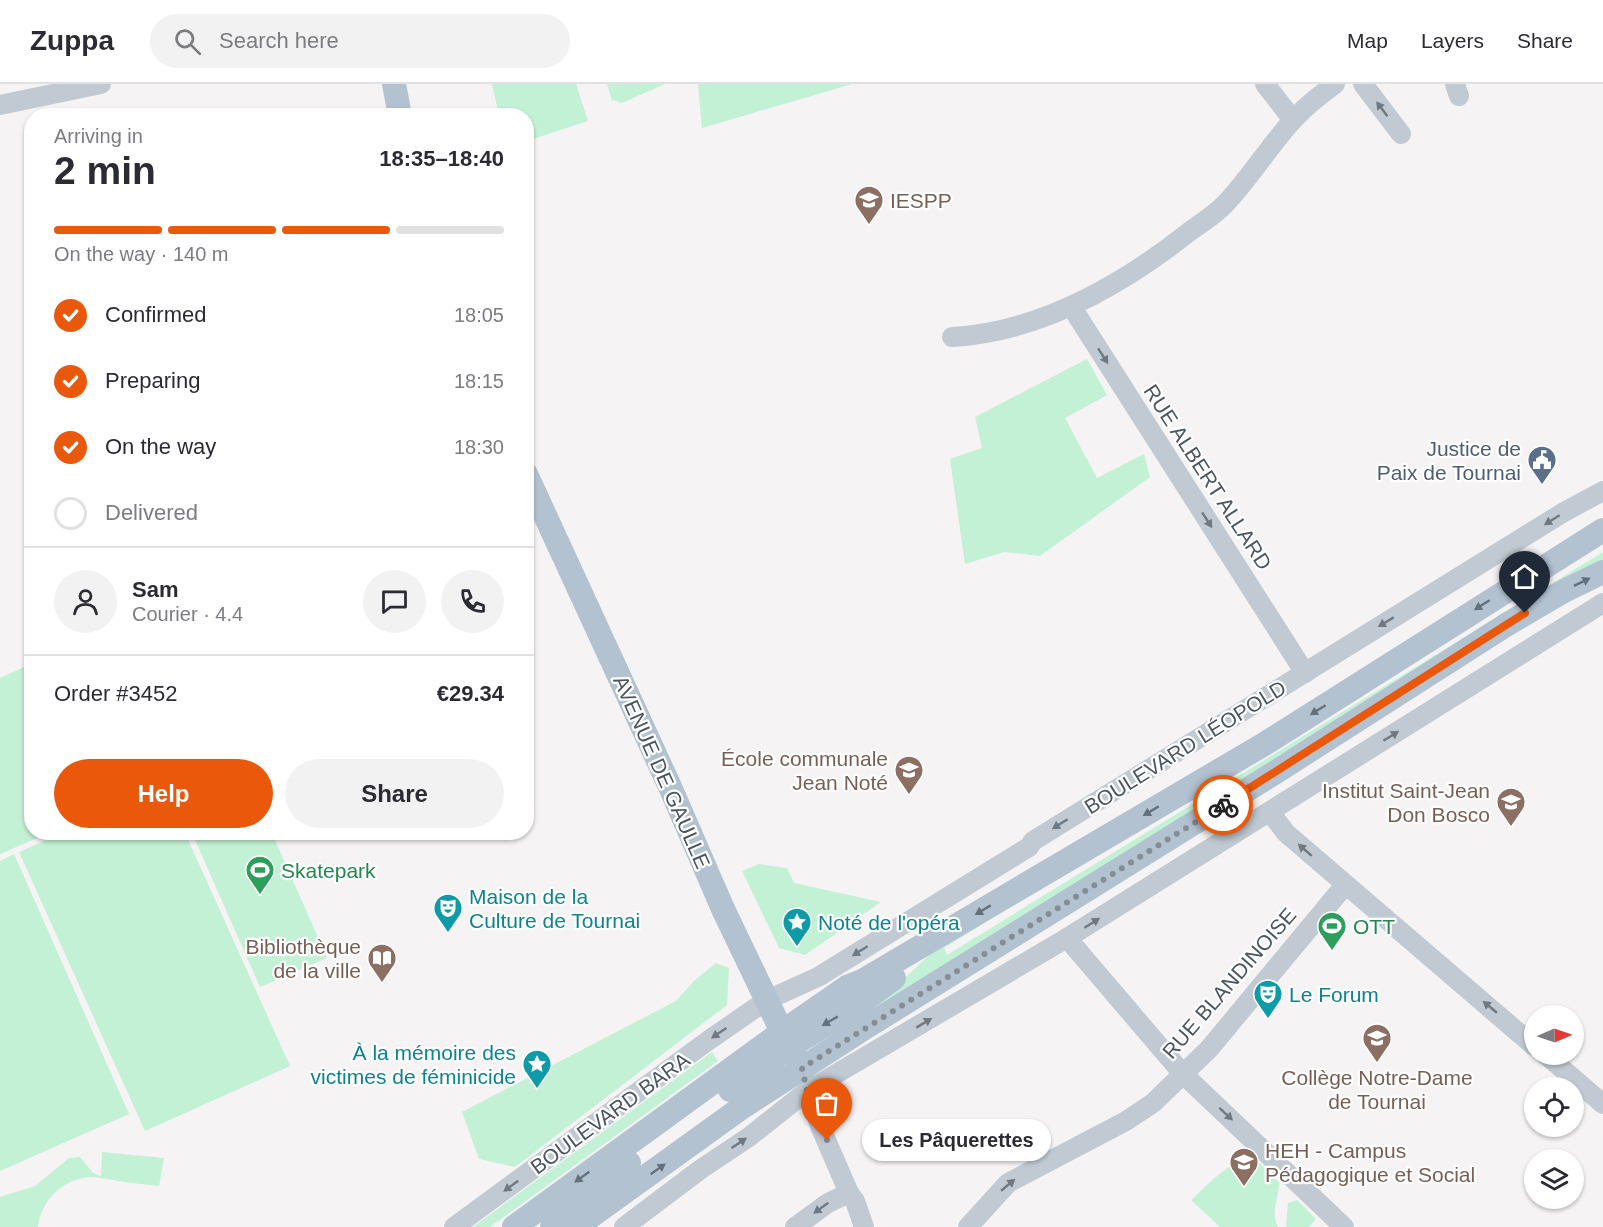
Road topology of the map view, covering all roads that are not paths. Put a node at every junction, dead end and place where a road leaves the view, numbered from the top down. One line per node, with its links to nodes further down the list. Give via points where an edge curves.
1 (101, 84): 6 (street)
2 (393, 84): 7 (main road)
3 (1265, 84): 8 (street)
4 (1335, 84): 8 (street)
5 (1363, 84): 9 (street, one-way to 5)
6 (0, 105)
7 (398, 108)
8 (1293, 120): 10 (street, via 1224,205 1155,260)
9 (1401, 134)
10 (1071, 306): 11 (street, via 1031,323 982,335); 17 (street, RUE ALBERT ALLARD, one-way to 17)
11 (952, 337)
12 (534, 491): 21 (main road, AVENUE DE GAULLE)
13 (1603, 491): 17 (street, BOULEVARD LÉOPOLD, one-way to 17)
14 (1603, 530): 23 (main road, BOULEVARD LÉOPOLD, one-way to 23, via 1266,743 847,987)
15 (1603, 572): 23 (main road, one-way to 15, via 1279,771 1506,625)
16 (1603, 603): 18 (street, one-way to 16)
17 (1305, 673): 21 (street, BOULEVARD LÉOPOLD, one-way to 21, via 818,977)
18 (1270, 812): 19 (street, one-way to 18, via 1286,833); 20 (street, one-way to 18)
19 (1345, 885): 22 (street, one-way to 19); 25 (street, RUE BLANDINOISE, via 1209,1049)
20 (1067, 938): 25 (street); 26 (street, one-way to 20)
21 (767, 1000): 23 (main road, AVENUE DE GAULLE); 29 (street, BOULEVARD BARA, one-way to 29)
22 (1524, 1037)
23 (792, 1048): 26 (street); 30 (main road, BOULEVARD BARA, one-way to 30); 31 (main road, via 615,1173); 32 (main road, one-way to 23, via 741,1108)
24 (1558, 1065): 27 (street)
25 (1183, 1074): 36 (street, RUE BLANDINOISE, one-way to 25, via 1008,1183 1126,1121); 37 (street, one-way to 37)
26 (807, 1091): 28 (street); 33 (street, one-way to 26)
27 (1603, 1104)
28 (849, 1193): 34 (street, one-way to 34); 35 (street)
29 (454, 1227)
30 (514, 1227)
31 (552, 1227)
32 (576, 1227)
33 (624, 1227)
34 (795, 1227)
35 (864, 1227)
36 (968, 1227)
37 (1344, 1227)

